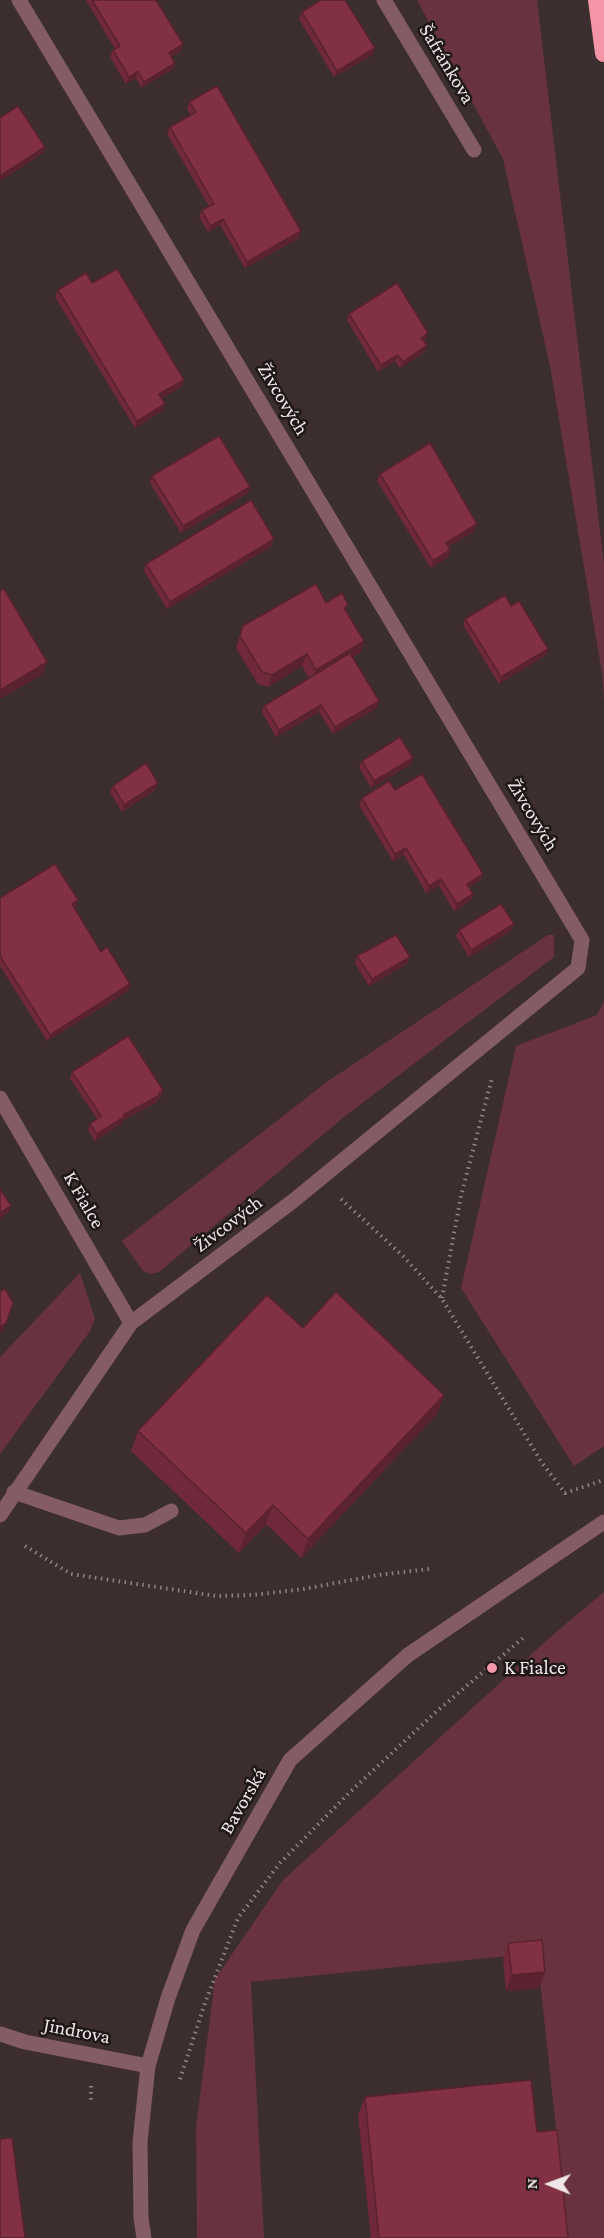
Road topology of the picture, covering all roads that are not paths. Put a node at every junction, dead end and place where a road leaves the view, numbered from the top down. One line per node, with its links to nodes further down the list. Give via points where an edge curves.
1 (19, 0): 7 (street, Živcových, via 582,940 578,968 293,1202)
2 (384, 0): 5 (street, Šafránkova)
3 (597, 0): 4 (highway)
4 (604, 53)
5 (474, 150)
6 (0, 1098): 7 (street, K Fialce)
7 (131, 1323): 8 (street, Živcových)
8 (14, 1492): 9 (street, via 118,1528 145,1525); 10 (street, Živcových)
9 (171, 1511)
10 (0, 1515)
11 (604, 1522): 13 (street, Bavorská, via 408,1655 290,1760 193,1930)
12 (0, 2034): 13 (street, Jindrova)
13 (147, 2066): 14 (street, Bavorská, via 140,2142)
14 (144, 2238)

